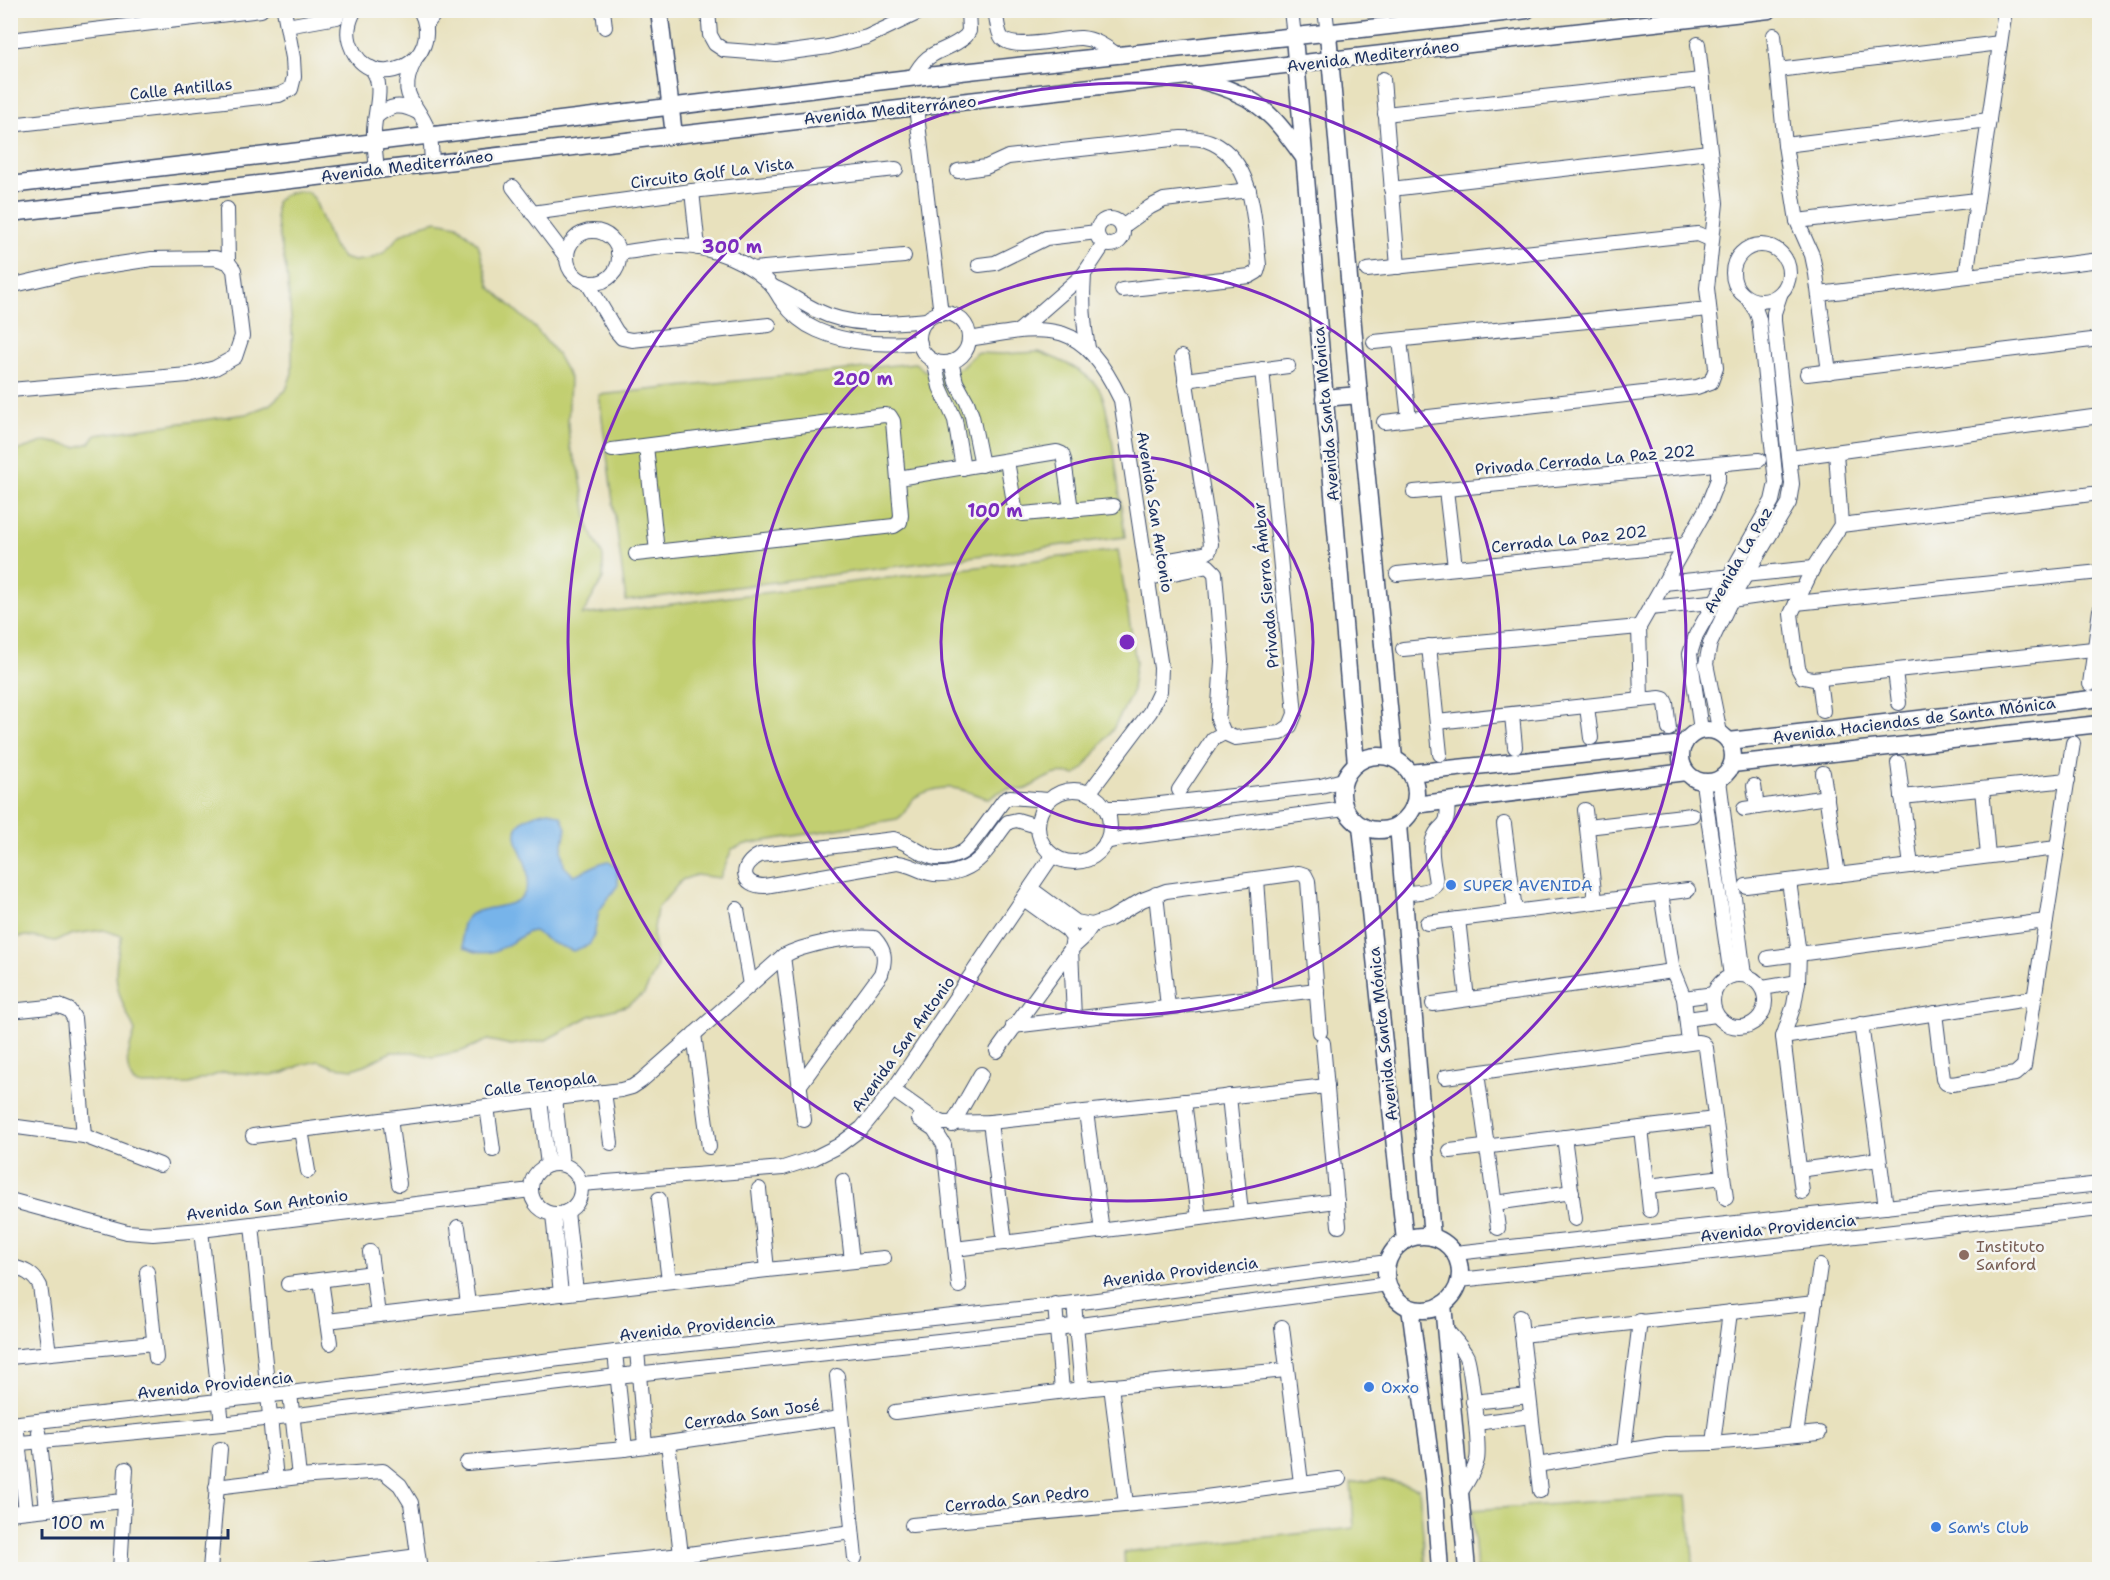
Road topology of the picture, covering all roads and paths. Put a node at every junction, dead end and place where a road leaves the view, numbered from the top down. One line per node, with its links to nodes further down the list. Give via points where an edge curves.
1 (261, 10): 25 (street)
2 (284, 10): 20 (street, Calle Antillas)
3 (355, 10): 18 (street)
4 (420, 10): 19 (street)
5 (439, 10): 19 (street)
6 (603, 10): 21 (street)
7 (658, 10): 38 (street)
8 (708, 10): 9 (street, via 710,35 724,50 776,54 828,47 867,36)
9 (924, 10)
10 (969, 10): 35 (street, Avenida Mediterráneo, via 966,36 932,54)
11 (1291, 10): 24 (street)
12 (1325, 10): 22 (street)
13 (1527, 10): 22 (street, Avenida Mediterráneo)
14 (1769, 10): 30 (street, Avenida Mediterráneo)
15 (2005, 10): 27 (street)
16 (336, 14): 18 (street); 20 (street)
17 (996, 17): 28 (street, via 1003,40 1010,43 1082,38 1100,43)
18 (349, 25): 32 (street, via 353,51)
19 (426, 25): 29 (street, via 424,45)
20 (287, 26): 44 (street, Calle Antillas, via 294,77 291,89 279,95)
21 (605, 27)
22 (1328, 34): 24 (street, Avenida Mediterráneo); 30 (street, Avenida Santa Mónica)
23 (1774, 35): 33 (street)
24 (1294, 38): 28 (street, Avenida Mediterráneo); 31 (street, Avenida Santa Mónica)
25 (10, 40)
26 (1698, 44): 37 (street)
27 (2000, 44): 33 (street); 43 (street)
28 (1119, 56): 35 (street, Avenida Mediterráneo)
29 (415, 60): 32 (street, via 396,70); 40 (street, via 407,81 408,94)
30 (1331, 61): 31 (street, Avenida Mediterráneo); 114 (street, Avenida Santa Mónica)
31 (1297, 65): 34 (street, Avenida Mediterráneo); 50 (street, Avenida Santa Mónica)
32 (371, 68): 42 (street, via 378,82)
33 (1778, 70): 48 (street)
34 (1190, 77): 39 (street, Avenida Mediterráneo); 50 (street, via 1238,93 1262,108 1283,128)
35 (913, 78): 38 (street, Avenida Mediterráneo)
36 (1383, 79): 41 (street)
37 (1701, 80): 41 (street); 49 (street)
38 (670, 107): 45 (street); 46 (street, Avenida Mediterráneo)
39 (916, 107): 45 (street, Avenida Mediterráneo); 95 (street)
40 (417, 112): 42 (street, via 397,105); 46 (street)
41 (1385, 114): 58 (street)
42 (376, 117): 47 (street)
43 (1989, 120): 48 (street); 60 (street)
44 (10, 125)
45 (674, 135): 51 (street, Avenida Mediterráneo)
46 (430, 136): 47 (street, Avenida Mediterráneo); 51 (street)
47 (375, 144): 53 (street); 55 (street, Avenida Mediterráneo)
48 (1785, 144): 64 (street)
49 (1709, 152): 58 (street); 67 (street, via 1716,203)
50 (1306, 160): 115 (street, Avenida Santa Mónica)
51 (432, 163): 53 (street, Avenida Mediterráneo)
52 (896, 169): 59 (street, Circuito Golf La Vista)
53 (378, 170): 62 (street, Avenida Mediterráneo)
54 (958, 171): 57 (street, via 986,167 1008,157 1201,139 1229,155 1241,169)
55 (10, 185)
56 (513, 187): 63 (street)
57 (1249, 189): 65 (street, via 1164,200); 90 (street, via 1257,272 1250,276)
58 (1391, 189): 79 (street)
59 (692, 191): 63 (street, Circuito Golf La Vista); 68 (street)
60 (1977, 200): 64 (street); 84 (street)
61 (227, 209): 75 (street)
62 (10, 213)
63 (532, 213): 73 (street)
64 (1797, 221): 70 (street)
65 (1122, 227): 66 (street, via 1119,242 1114,245); 66 (street, via 1115,220 1105,220 1101,223)
66 (1100, 238): 78 (street, via 1046,238 994,263); 82 (street)
67 (1712, 240): 76 (street); 79 (street, via 1698,234)
68 (698, 248): 69 (street, via 681,246); 80 (street)
69 (618, 253): 73 (street, via 610,238 595,231 578,236 568,249); 86 (street, via 610,276)
70 (1812, 255): 77 (street); 83 (street)
71 (904, 256): 80 (street)
72 (1738, 256): 76 (street); 77 (street, via 1745,249 1763,245 1773,247); 91 (street, via 1732,273)
73 (567, 258): 86 (street, via 573,274)
74 (2100, 260): 84 (street)
75 (228, 261): 87 (street, via 152,259); 113 (street, via 234,270 242,336 235,357 215,368 188,375)
76 (1709, 261): 89 (street)
77 (1786, 261): 85 (street)
78 (979, 265)
79 (1398, 267): 81 (street)
80 (753, 269): 88 (street)
81 (1367, 270)
82 (1084, 274): 98 (street); 104 (street, via 1082,301)
83 (1816, 274): 85 (street); 92 (street)
84 (1966, 276): 92 (street)
85 (1790, 280): 93 (street)
86 (587, 282): 97 (street, via 622,338)
87 (10, 286)
88 (773, 287): 96 (street, via 818,311 850,321 881,324); 103 (street, via 796,317 839,339 877,344)
89 (1707, 288): 91 (street, via 1726,286); 94 (street)
90 (1122, 290)
91 (1743, 294): 93 (street, via 1757,302); 146 (street, Avenida La Paz, via 1759,319 1776,483 1772,501)
92 (1819, 294): 110 (street)
93 (1780, 295): 145 (street, Avenida La Paz, via 1774,321 1792,484 1790,503)
94 (1709, 309): 100 (street); 119 (street, via 1716,368 1711,382 1705,385)
95 (941, 314): 96 (street); 99 (street, via 961,320)
96 (927, 320): 103 (street)
97 (769, 325)
98 (1020, 330): 99 (street, Avenida San Antonio); 104 (street, Avenida San Antonio, via 1066,334)
99 (969, 339): 107 (street, via 966,351)
100 (1400, 339): 102 (street); 119 (street)
101 (2100, 339): 110 (street)
102 (1374, 342)
103 (920, 343): 106 (street)
104 (1088, 348): 142 (street, Avenida San Antonio, via 1108,373 1121,400)
105 (1182, 357): 112 (street)
106 (934, 361): 107 (street); 117 (street, via 940,387)
107 (951, 362): 116 (street, via 956,382)
108 (1288, 366): 109 (street)
109 (1262, 369): 112 (street); 171 (street, Privada Sierra Ámbar, via 1295,714 1290,726 1280,733 1235,738)
110 (1829, 372): 111 (street)
111 (1807, 374)
112 (1185, 380): 142 (street, via 1209,550)
113 (10, 390)
114 (1359, 395): 115 (street); 178 (street, Avenida Santa Mónica)
115 (1324, 398): 180 (street, Avenida Santa Mónica)
116 (968, 402): 117 (street); 127 (street)
117 (951, 409): 129 (street)
118 (2100, 416): 123 (street)
119 (1409, 419): 120 (street)
120 (1384, 422)
121 (646, 446): 122 (street); 130 (street, via 884,415 893,421); 138 (street)
122 (612, 450)
123 (1836, 452): 124 (street); 136 (street)
124 (1797, 457)
125 (1759, 460): 128 (street, Privada Cerrada La Paz 202)
126 (1007, 461): 127 (street); 135 (street, via 1017,512); 135 (street, via 1062,454)
127 (982, 465): 129 (street)
128 (1718, 465): 131 (street, Privada Cerrada La Paz 202); 137 (street, via 1715,491)
129 (963, 468): 130 (street)
130 (898, 478): 138 (street, via 901,515 894,526)
131 (1446, 490): 132 (street, Privada Cerrada La Paz 202); 140 (street)
132 (1414, 492)
133 (2100, 494): 136 (street)
134 (1113, 506): 135 (street)
135 (1071, 510)
136 (1841, 525): 141 (street)
137 (1686, 544): 140 (street, Cerrada La Paz 202); 147 (street)
138 (657, 552): 139 (street)
139 (636, 554)
140 (1455, 567): 144 (street, Cerrada La Paz 202)
141 (1814, 568): 145 (street); 148 (street)
142 (1148, 571): 171 (street, via 1208,566 1215,573 1222,661 1218,719); 191 (street, Avenida San Antonio, via 1161,668 1160,691 1150,712)
143 (2100, 572): 151 (street)
144 (1397, 574)
145 (1746, 576): 146 (street); 149 (street, Avenida La Paz)
146 (1728, 577): 147 (street); 150 (street, Avenida La Paz)
147 (1664, 584): 152 (street)
148 (1802, 590): 149 (street); 151 (street)
149 (1731, 600): 150 (street); 172 (street, Avenida La Paz, via 1710,644 1706,664)
150 (1715, 602): 152 (street); 170 (street, Avenida La Paz, via 1690,654)
151 (1796, 603): 159 (street, via 1791,614 1798,668 1803,676)
152 (1650, 608): 154 (street)
153 (2100, 609): 157 (street)
154 (1639, 627): 155 (street); 162 (street)
155 (1430, 646): 156 (street); 167 (street)
156 (1403, 649)
157 (2093, 649): 158 (street); 160 (street)
158 (1895, 670): 159 (street); 163 (street)
159 (1819, 679): 165 (street)
160 (2090, 684)
161 (2100, 698): 172 (street, Avenida Haciendas de Santa Mónica)
162 (1641, 700): 164 (street); 169 (street, via 1664,699)
163 (1899, 703)
164 (1587, 706): 166 (street); 173 (street)
165 (1823, 711)
166 (1512, 716): 167 (street); 176 (street)
167 (1437, 722): 177 (street)
168 (2100, 724): 181 (street, Avenida Haciendas de Santa Mónica)
169 (1669, 729)
170 (1701, 730): 172 (street, via 1712,730); 174 (street)
171 (1224, 733): 190 (street, via 1213,739)
172 (1725, 737): 181 (street, via 1734,752)
173 (1591, 738)
174 (1684, 744): 182 (street, via 1680,755); 183 (street)
175 (2073, 744): 186 (street)
176 (1515, 747)
177 (1440, 754)
178 (1394, 759): 180 (street, via 1376,756); 183 (street)
179 (1898, 763): 193 (street)
180 (1356, 764): 185 (street)
181 (1732, 764): 187 (street, via 1730,770)
182 (1686, 772): 187 (street, via 1695,780); 195 (street)
183 (1410, 773): 196 (street, via 1416,792)
184 (1823, 773): 192 (street)
185 (1343, 780): 197 (street, via 1321,786); 198 (street)
186 (2068, 780): 189 (street); 210 (street)
187 (1711, 781): 236 (street)
188 (1754, 786): 192 (street, via 1750,808)
189 (1982, 789): 193 (street); 212 (street)
190 (1179, 790)
191 (1089, 793): 194 (street, via 1068,790); 197 (street)
192 (1827, 797): 215 (street)
193 (1902, 797): 214 (street)
194 (1048, 800): 203 (street); 205 (street, via 1010,797)
195 (1447, 801): 196 (street); 220 (street, via 1449,816 1431,844 1436,884 1429,890)
196 (1414, 805): 202 (street)
197 (1106, 808): 209 (street, via 1110,831)
198 (1345, 809): 204 (street); 209 (street)
199 (1585, 810): 206 (street)
200 (1692, 814): 206 (street)
201 (1504, 824): 226 (street)
202 (1398, 825): 204 (street, via 1380,830); 220 (street, Avenida Santa Mónica)
203 (1037, 826): 207 (street, via 1017,820 1008,822); 211 (street, via 1044,848)
204 (1361, 826): 322 (street, Avenida Santa Mónica)
205 (982, 827): 207 (street); 208 (street, via 965,851 935,859 904,842)
206 (1587, 827): 224 (street)
207 (997, 835): 213 (street, via 980,860 946,874 928,873 909,864)
208 (886, 840): 213 (street); 213 (street, via 760,855 750,860 745,875 755,886 765,886)
209 (1106, 842): 211 (street, via 1099,852 1082,861 1064,861)
210 (2057, 848): 212 (street); 228 (street)
211 (1053, 856): 222 (street, Avenida San Antonio)
212 (1988, 856): 214 (street)
213 (889, 865)
214 (1911, 866): 215 (street)
215 (1838, 875): 217 (street)
216 (1257, 879): 223 (street); 240 (street, via 1305,875); 242 (street)
217 (1789, 881): 218 (street); 232 (street)
218 (1746, 886)
219 (1688, 890): 221 (street)
220 (1404, 893): 321 (street, Avenida Santa Mónica)
221 (1661, 893): 224 (street); 235 (street)
222 (1028, 894): 230 (street, via 1076,921); 231 (street, via 1067,930 1073,938); 265 (street, Avenida San Antonio)
223 (1156, 894): 230 (street); 247 (street)
224 (1595, 901): 226 (street)
225 (737, 909): 238 (street)
226 (1515, 911): 227 (street)
227 (1458, 919): 229 (street); 245 (street)
228 (2046, 921): 232 (street); 244 (street)
229 (1427, 922)
230 (1092, 925): 231 (street)
231 (1071, 949): 251 (street); 254 (street)
232 (1799, 954): 234 (street); 237 (street)
233 (783, 956): 238 (street, Calle Tenopala); 262 (street); 262 (street, Calle Tenopala, via 795,949 861,936 874,938 883,948 885,961 881,974)
234 (1767, 958)
235 (1673, 971): 243 (street); 245 (street)
236 (1737, 975): 239 (street, via 1752,978); 241 (street, via 1718,985)
237 (1798, 982): 239 (street); 256 (street)
238 (750, 985): 255 (street, Calle Tenopala)
239 (1763, 988): 250 (street, via 1764,1009 1756,1022 1736,1028)
240 (1317, 990): 242 (street); 263 (street)
241 (1714, 994): 243 (street); 250 (street)
242 (1265, 995): 247 (street)
243 (1684, 998): 252 (street)
244 (2034, 998): 249 (street); 249 (street, via 2021,1071 1952,1084 1944,1079)
245 (1467, 999): 246 (street)
246 (1432, 1004)
247 (1168, 1007): 251 (street)
248 (10, 1011): 280 (street, via 59,1006 69,1010 74,1018)
249 (1935, 1013): 253 (street)
250 (1716, 1015): 252 (street)
251 (1074, 1018): 254 (street)
252 (1687, 1019): 257 (street)
253 (1861, 1024): 256 (street); 288 (street)
254 (1013, 1026): 258 (street)
255 (694, 1034): 264 (street, Calle Tenopala, via 632,1087); 284 (street)
256 (1783, 1037): 291 (street)
257 (1689, 1043): 259 (street); 273 (street, via 1703,1043 1706,1048)
258 (997, 1051)
259 (1477, 1073): 261 (street); 285 (street)
260 (981, 1074): 276 (street)
261 (1445, 1077)
262 (799, 1086): 274 (street)
263 (1327, 1086): 266 (street); 306 (street)
264 (604, 1092): 267 (street, Calle Tenopala); 283 (street)
265 (890, 1094): 276 (street); 296 (street, Avenida San Antonio, via 862,1128 838,1146 783,1168); 324 (street, via 934,1129 944,1146)
266 (1229, 1096): 269 (street); 312 (street)
267 (555, 1098): 268 (street, Calle Tenopala); 289 (street)
268 (540, 1100): 270 (street, Calle Tenopala); 289 (street)
269 (1184, 1101): 271 (street); 313 (street)
270 (487, 1107): 272 (street, Calle Tenopala); 286 (street)
271 (1086, 1112): 275 (street); 320 (street)
272 (390, 1119): 279 (street, Calle Tenopala); 295 (street)
273 (1715, 1119): 278 (street); 293 (street)
274 (804, 1120)
275 (990, 1122): 276 (street); 323 (street)
276 (952, 1125)
277 (10, 1126): 280 (street)
278 (1641, 1128): 282 (street); 298 (street)
279 (301, 1130): 281 (street, Calle Tenopala); 292 (street)
280 (84, 1136): 290 (street)
281 (253, 1136)
282 (1564, 1137): 285 (street); 301 (street)
283 (611, 1143)
284 (709, 1147)
285 (1487, 1147): 287 (street); 307 (street)
286 (493, 1150)
287 (1450, 1151)
288 (1879, 1159): 291 (street); 308 (street)
289 (555, 1164): 296 (street, via 575,1171); 300 (street, via 539,1170 532,1179)
290 (160, 1165)
291 (1799, 1170): 302 (street)
292 (308, 1171)
293 (1723, 1177): 298 (street); 303 (street)
294 (843, 1181): 328 (street)
295 (399, 1184)
296 (581, 1184): 311 (street, via 579,1200)
297 (2100, 1184): 308 (street)
298 (1648, 1186): 310 (street)
299 (759, 1189): 332 (street)
300 (531, 1190): 311 (street, via 537,1206); 315 (street, Avenida San Antonio)
301 (1572, 1192): 307 (street); 314 (street)
302 (1802, 1192)
303 (1726, 1198)
304 (659, 1199): 337 (street)
305 (10, 1200): 319 (street, Avenida San Antonio, via 127,1232)
306 (1337, 1201): 312 (street); 316 (street)
307 (1495, 1203): 318 (street)
308 (1886, 1207): 326 (street)
309 (2100, 1209): 336 (street, Avenida Providencia)
310 (1650, 1210)
311 (560, 1213): 341 (street); 342 (street)
312 (1241, 1213): 313 (street)
313 (1199, 1218): 320 (street)
314 (1575, 1219)
315 (252, 1224): 319 (street, Avenida San Antonio); 374 (street)
316 (1339, 1226)
317 (458, 1227): 345 (street)
318 (1498, 1228)
319 (201, 1230): 376 (street)
320 (1102, 1231): 323 (street)
321 (1432, 1237): 322 (street); 326 (street)
322 (1405, 1241): 329 (street)
323 (1005, 1243): 324 (street)
324 (955, 1249): 340 (street)
325 (370, 1252): 334 (street)
326 (1455, 1253): 336 (street)
327 (884, 1258): 328 (street)
328 (852, 1262): 332 (street)
329 (1388, 1262): 339 (street); 344 (street, Avenida Providencia)
330 (10, 1266): 363 (street, via 25,1270 40,1286)
331 (1820, 1266): 343 (street)
332 (767, 1270): 337 (street)
333 (147, 1272): 359 (street)
334 (372, 1273): 335 (street); 350 (street)
335 (321, 1280): 338 (street); 352 (street)
336 (1460, 1280): 346 (street, via 1453,1296)
337 (669, 1281): 341 (street)
338 (288, 1284)
339 (1388, 1284): 348 (street, via 1393,1295); 354 (street)
340 (959, 1286)
341 (576, 1292): 342 (street)
342 (561, 1293): 345 (street)
343 (1815, 1302): 349 (street); 388 (street)
344 (1074, 1303): 347 (street, Avenida Providencia); 354 (street)
345 (468, 1304): 350 (street)
346 (1443, 1304): 348 (street, via 1422,1310); 356 (street)
347 (1055, 1305): 357 (street); 361 (street, Avenida Providencia)
348 (1410, 1308): 421 (street, via 1434,1486)
349 (1730, 1312): 353 (street); 391 (street)
350 (378, 1315): 352 (street)
351 (1520, 1317): 358 (street)
352 (327, 1321): 360 (street)
353 (1640, 1321): 358 (street); 396 (street)
354 (1076, 1326): 357 (street); 371 (street)
355 (1282, 1327): 366 (street)
356 (1444, 1327): 377 (street, via 1468,1360); 406 (street)
357 (1057, 1328): 367 (street); 372 (street)
358 (1522, 1335): 375 (street)
359 (154, 1343): 363 (street); 365 (street)
360 (330, 1343)
361 (637, 1350): 362 (street, Avenida Providencia); 367 (street)
362 (615, 1352): 368 (street); 373 (street, Avenida Providencia)
363 (49, 1353): 364 (street)
364 (10, 1357)
365 (156, 1358)
366 (1286, 1370): 370 (street); 403 (street)
367 (639, 1374): 368 (street); 393 (street)
368 (617, 1376): 379 (street); 395 (street)
369 (837, 1376): 382 (street, Cerrada San José)
370 (1111, 1386): 371 (street); 408 (street)
371 (1082, 1389): 372 (street)
372 (1062, 1391): 378 (street)
373 (290, 1393): 374 (street, Avenida Providencia); 379 (street)
374 (269, 1395): 376 (street, Avenida Providencia); 381 (street)
375 (1529, 1396): 377 (street); 380 (street)
376 (219, 1400): 383 (street, Avenida Providencia); 386 (street)
377 (1473, 1402): 384 (street)
378 (895, 1412)
379 (292, 1416): 381 (street); 400 (street)
380 (1531, 1416): 384 (street); 398 (street)
381 (271, 1418): 386 (street); 402 (street)
382 (840, 1418): 390 (street, Cerrada San José); 413 (street, Cerrada San José)
383 (38, 1421): 385 (street, Avenida Providencia); 389 (street)
384 (1476, 1423): 406 (street, via 1479,1456)
385 (13, 1424): 392 (street)
386 (222, 1424): 389 (street)
387 (1819, 1433): 388 (street)
388 (1796, 1435): 391 (street)
389 (40, 1441): 392 (street); 409 (street)
390 (668, 1443): 393 (street, Cerrada San José); 414 (street, Cerrada San José)
391 (1713, 1443): 396 (street)
392 (15, 1444): 410 (street)
393 (645, 1446): 395 (street, Cerrada San José)
394 (220, 1449): 404 (street)
395 (625, 1449): 397 (street, Cerrada San José)
396 (1624, 1450): 398 (street)
397 (467, 1462)
398 (1537, 1465): 405 (street)
399 (126, 1469): 407 (street)
400 (299, 1477): 402 (street); 416 (street, via 383,1471 400,1485 411,1503)
401 (1340, 1479): 403 (street, Cerrada San Pedro)
402 (276, 1480): 404 (street)
403 (1301, 1483): 408 (street, Cerrada San Pedro)
404 (216, 1487): 418 (street)
405 (1540, 1491)
406 (1460, 1493): 422 (street)
407 (123, 1501): 409 (street); 417 (street)
408 (1126, 1504): 412 (street, Cerrada San Pedro)
409 (47, 1509): 410 (street)
410 (26, 1511): 411 (street)
411 (10, 1512)
412 (912, 1526)
413 (852, 1532): 414 (street); 415 (street, Cerrada San José)
414 (681, 1555): 420 (street)
415 (855, 1558)
416 (419, 1562): 419 (street)
417 (120, 1569)
418 (210, 1569)
419 (312, 1569)
420 (540, 1569)
421 (1440, 1569)
422 (1467, 1569)

